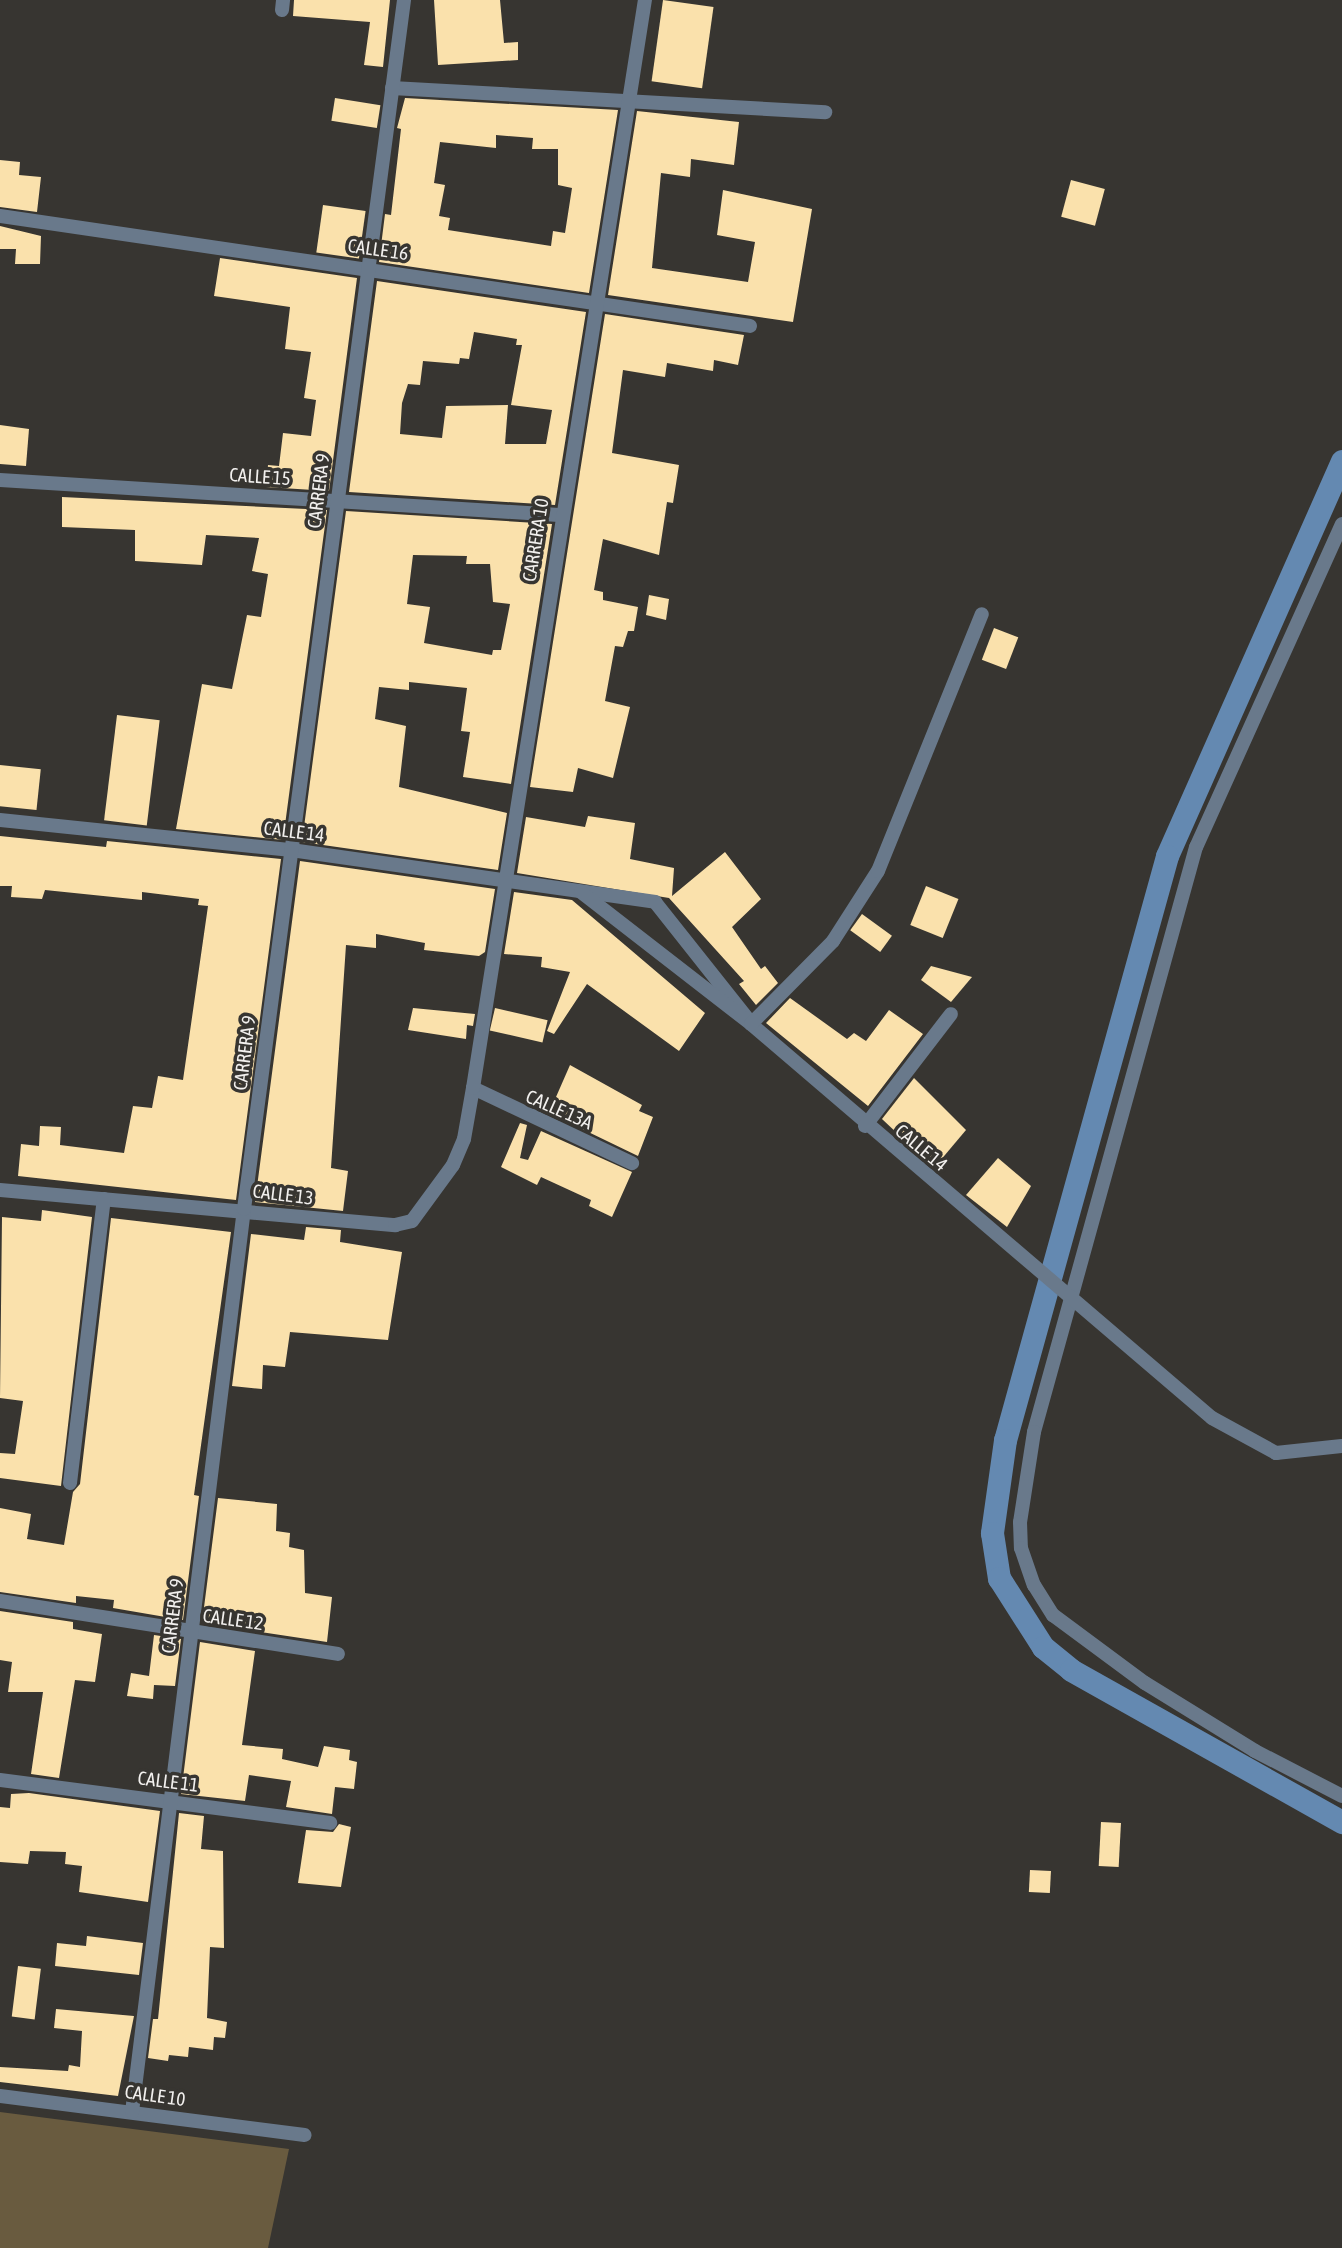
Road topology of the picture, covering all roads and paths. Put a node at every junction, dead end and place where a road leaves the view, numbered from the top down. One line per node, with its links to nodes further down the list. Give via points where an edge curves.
1 (404, 0): 3 (street, CARRERA 9)
2 (645, 0): 4 (street, CARRERA 10)
3 (392, 88): 4 (street); 7 (street, CARRERA 9)
4 (628, 100): 5 (street); 8 (street, CARRERA 10)
5 (825, 111)
6 (0, 216): 7 (street, CALLE 16)
7 (368, 267): 8 (street, CALLE 16); 11 (street, CARRERA 9)
8 (594, 301): 9 (street, CALLE 16); 12 (street, CARRERA 10)
9 (750, 326)
10 (0, 480): 11 (street, CALLE 15)
11 (337, 501): 12 (street, CALLE 15); 16 (street, CARRERA 9)
12 (559, 515): 17 (street, CARRERA 10)
13 (1342, 524): 27 (street, via 1196,848)
14 (982, 614): 20 (street, via 878,871 833,941)
15 (0, 820): 16 (street, CALLE 14)
16 (291, 850): 17 (street, CALLE 14); 26 (street, CARRERA 9)
17 (502, 879): 18 (street, CALLE 14); 21 (street, CARRERA 10)
18 (581, 892): 20 (street, CALLE 14); 20 (street, CALLE 14, via 654,902)
19 (951, 1014): 22 (street)
20 (751, 1024): 22 (street, CALLE 14)
21 (472, 1088): 23 (street, CALLE 13A); 26 (street, CALLE 13, via 464,1139 453,1165 412,1221 360,1225)
22 (865, 1126): 27 (street, CALLE 14)
23 (632, 1164)
24 (0, 1190): 25 (street, CALLE 13)
25 (104, 1199): 26 (street, CALLE 13); 29 (street)
26 (244, 1209): 31 (street, CARRERA 9)
27 (1071, 1297): 28 (street, CALLE 14, via 1161,1378 1249,1443 1276,1453); 34 (street, via 1022,1487 1021,1548 1034,1585 1053,1615 1146,1683 1255,1751)
28 (1342, 1446)
29 (71, 1483)
30 (0, 1601): 31 (street, CALLE 12)
31 (190, 1634): 32 (street, CALLE 12); 35 (street, CARRERA 9)
32 (338, 1654)
33 (0, 1780): 35 (street, CALLE 11)
34 (1342, 1796)
35 (169, 1801): 36 (street, CALLE 11); 38 (street, CARRERA 9)
36 (331, 1823)
37 (0, 2096): 38 (street, CALLE 10)
38 (132, 2112): 39 (street, CALLE 10)
39 (305, 2135)

